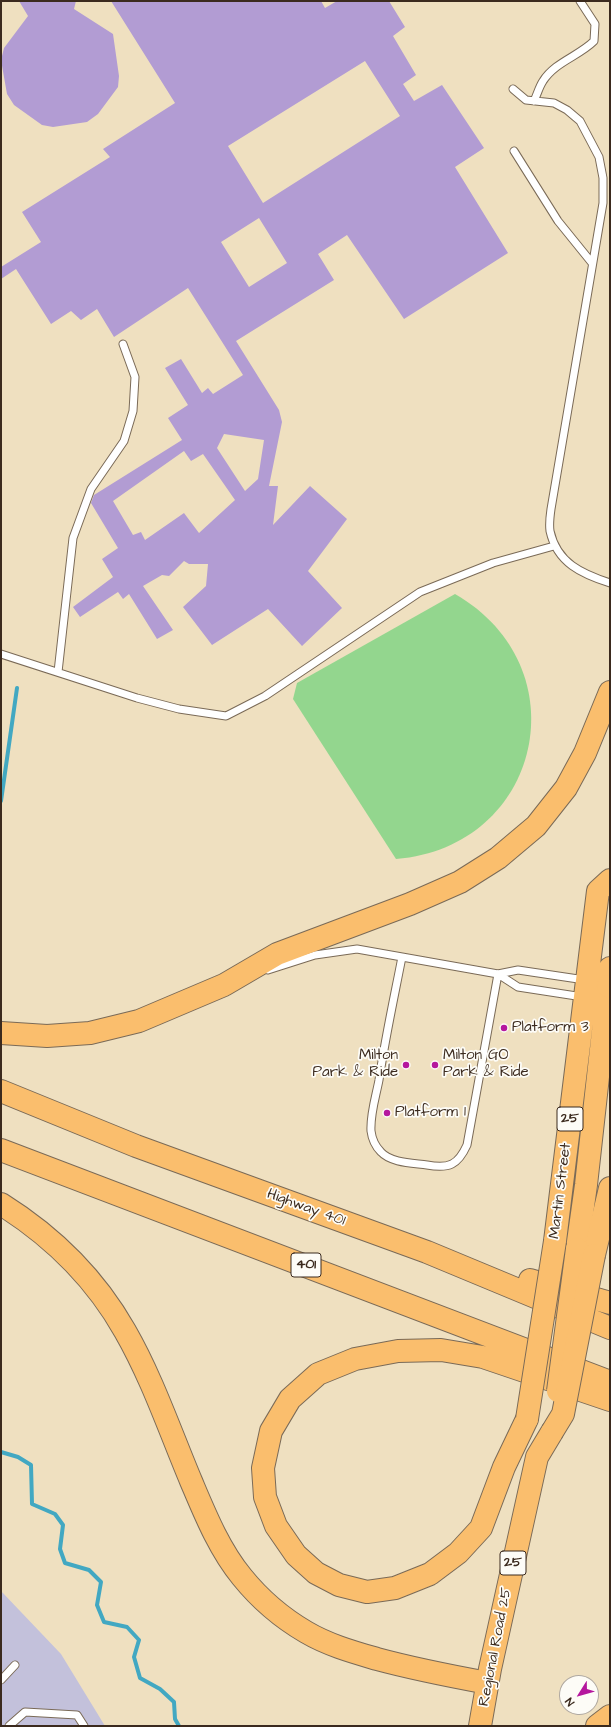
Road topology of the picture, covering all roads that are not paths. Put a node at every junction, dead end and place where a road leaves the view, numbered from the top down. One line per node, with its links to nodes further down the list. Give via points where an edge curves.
1 (580, 1): 3 (lane, via 595,24 594,40 552,70 543,81)
2 (513, 89): 3 (lane, via 526,100)
3 (534, 101): 5 (lane, via 554,103 580,121 599,157 603,178 603,203)
4 (514, 151): 5 (lane, via 558,221)
5 (592, 263): 7 (lane, via 551,509 550,530)
6 (123, 344): 10 (lane, via 135,377 133,411 124,441 91,489 73,538)
7 (554, 546): 8 (lane, via 577,571); 10 (lane, via 493,563 420,592 266,696 226,716 179,709 137,698)
8 (610, 583)
9 (1, 654): 10 (lane)
10 (58, 672)
11 (610, 692): 15 (main road, via 585,752 566,788 536,826 498,858 460,882 410,904 277,954)
12 (610, 879): 16 (main road, Martin Street / 25, via 598,891)
13 (402, 957): 14 (lane); 14 (lane, via 382,1054 371,1130 374,1142 382,1153 392,1159 439,1168 456,1162 467,1145); 15 (lane, via 357,948 322,954)
14 (498, 974): 16 (lane, via 518,970); 16 (lane, via 518,987)
15 (224, 985): 17 (main road, via 139,1020 90,1033 47,1036)
16 (599, 988): 23 (main road, Martin Street / 25, via 586,1185); 28 (main road, Martin Street / 25, bridge)
17 (1, 1033)
18 (1, 1091): 22 (main road, Highway 401, via 136,1146)
19 (1, 1150): 26 (main road, 401)
20 (610, 1188): 23 (main road)
21 (1, 1204): 32 (main road, via 68,1255 99,1290 125,1331 150,1382 201,1506 221,1546 242,1577 269,1605 306,1632 345,1650 422,1671)
22 (427, 1252): 24 (main road); 25 (main road, Highway 401)
23 (586, 1252): 29 (main road, Regional Road 25 / 25, bridge, via 563,1414)
24 (610, 1302)
25 (610, 1328)
26 (610, 1382)
27 (610, 1400): 28 (main road, via 483,1357 448,1351 398,1350 355,1359 318,1374 290,1399 271,1431 262,1468 265,1498 276,1526 296,1555 316,1573 339,1585 367,1592 395,1588 430,1574 458,1553 481,1528 504,1467)
28 (527, 1419): 29 (main road, Martin Street / 25)
29 (537, 1457): 32 (main road, Regional Road 25 / 25)
30 (15, 1665): 31 (lane)
31 (1, 1680)
32 (488, 1683): 36 (main road, Regional Road 25 / 25)
33 (610, 1716): 37 (main road)
34 (9, 1726): 35 (lane, via 25,1712 76,1715)
35 (84, 1726)
36 (480, 1726)
37 (597, 1726)

